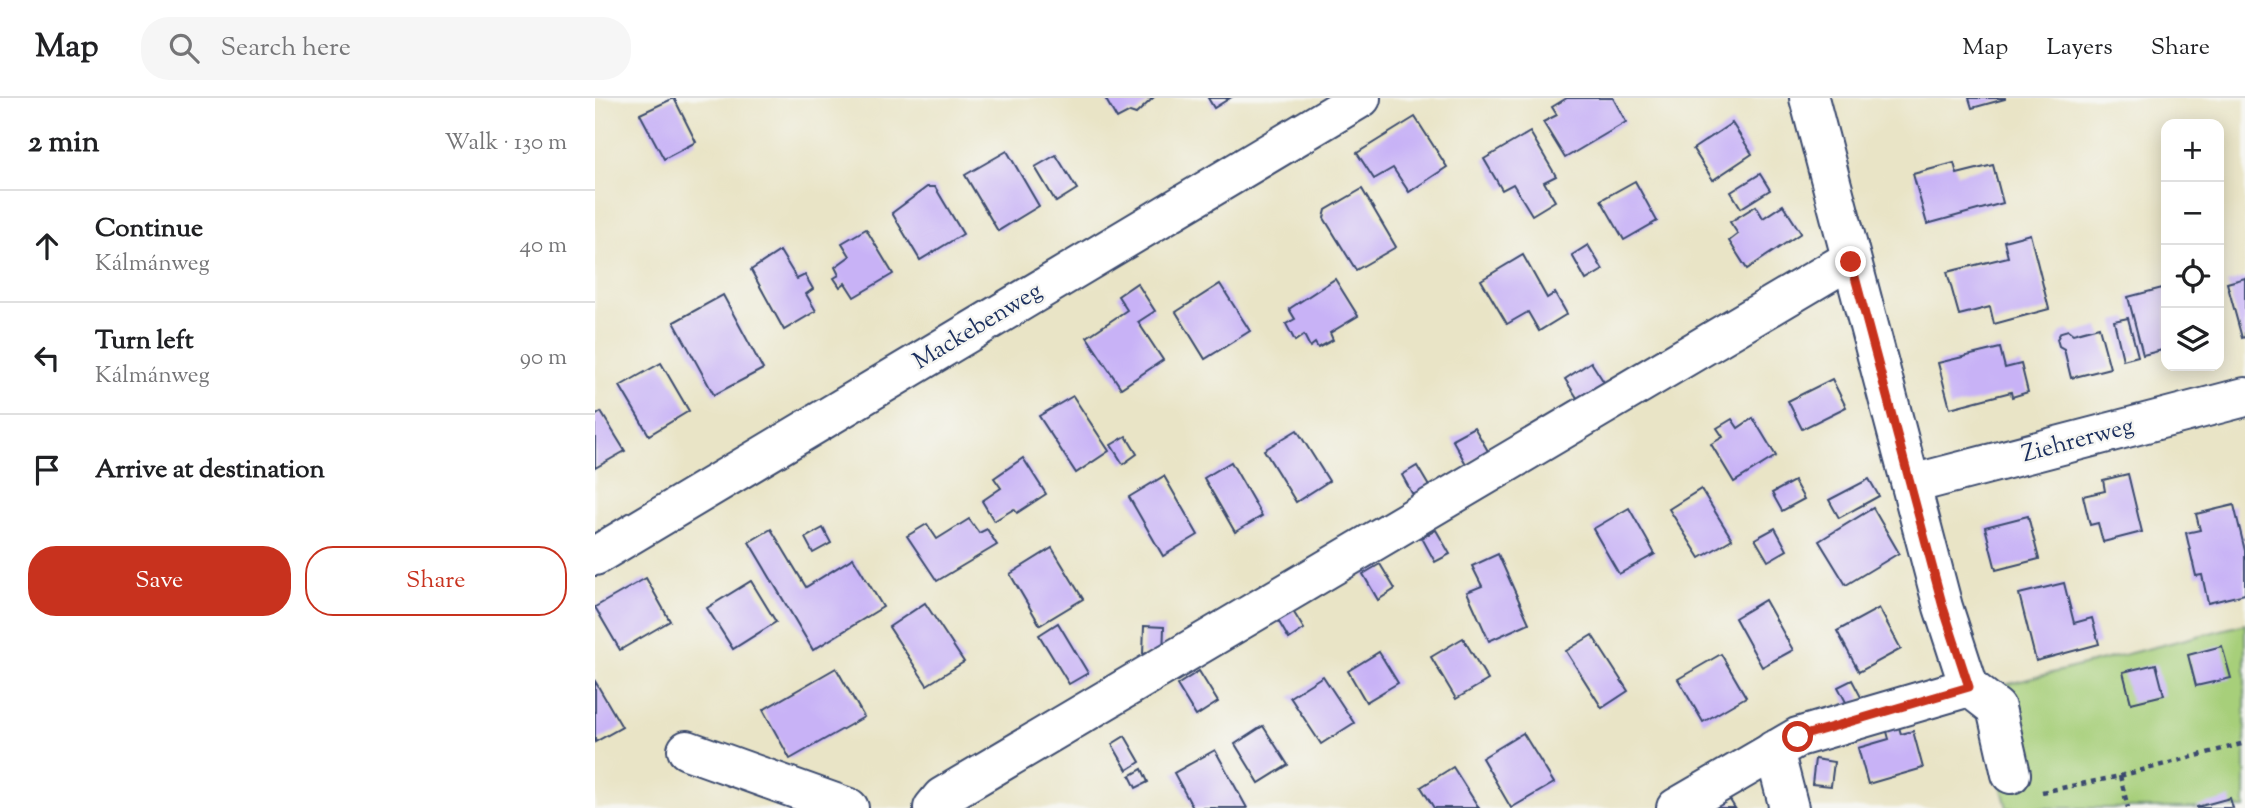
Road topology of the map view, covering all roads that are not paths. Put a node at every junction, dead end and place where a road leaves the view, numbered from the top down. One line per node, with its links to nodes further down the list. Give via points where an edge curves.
1 (1361, 98): 6 (street, Mackebenweg)
2 (1809, 98): 3 (street)
3 (1851, 262): 5 (street); 12 (street, via 942,797)
4 (2245, 397): 5 (street, Ziehrerweg)
5 (1912, 484): 7 (street)
6 (595, 556)
7 (1969, 687): 9 (street, via 1798,737); 10 (street, via 1996,708)
8 (687, 750): 11 (street)
9 (1774, 750): 13 (street); 14 (street)
10 (2011, 774)
11 (849, 808)
12 (933, 808)
13 (1676, 808)
14 (1789, 808)

